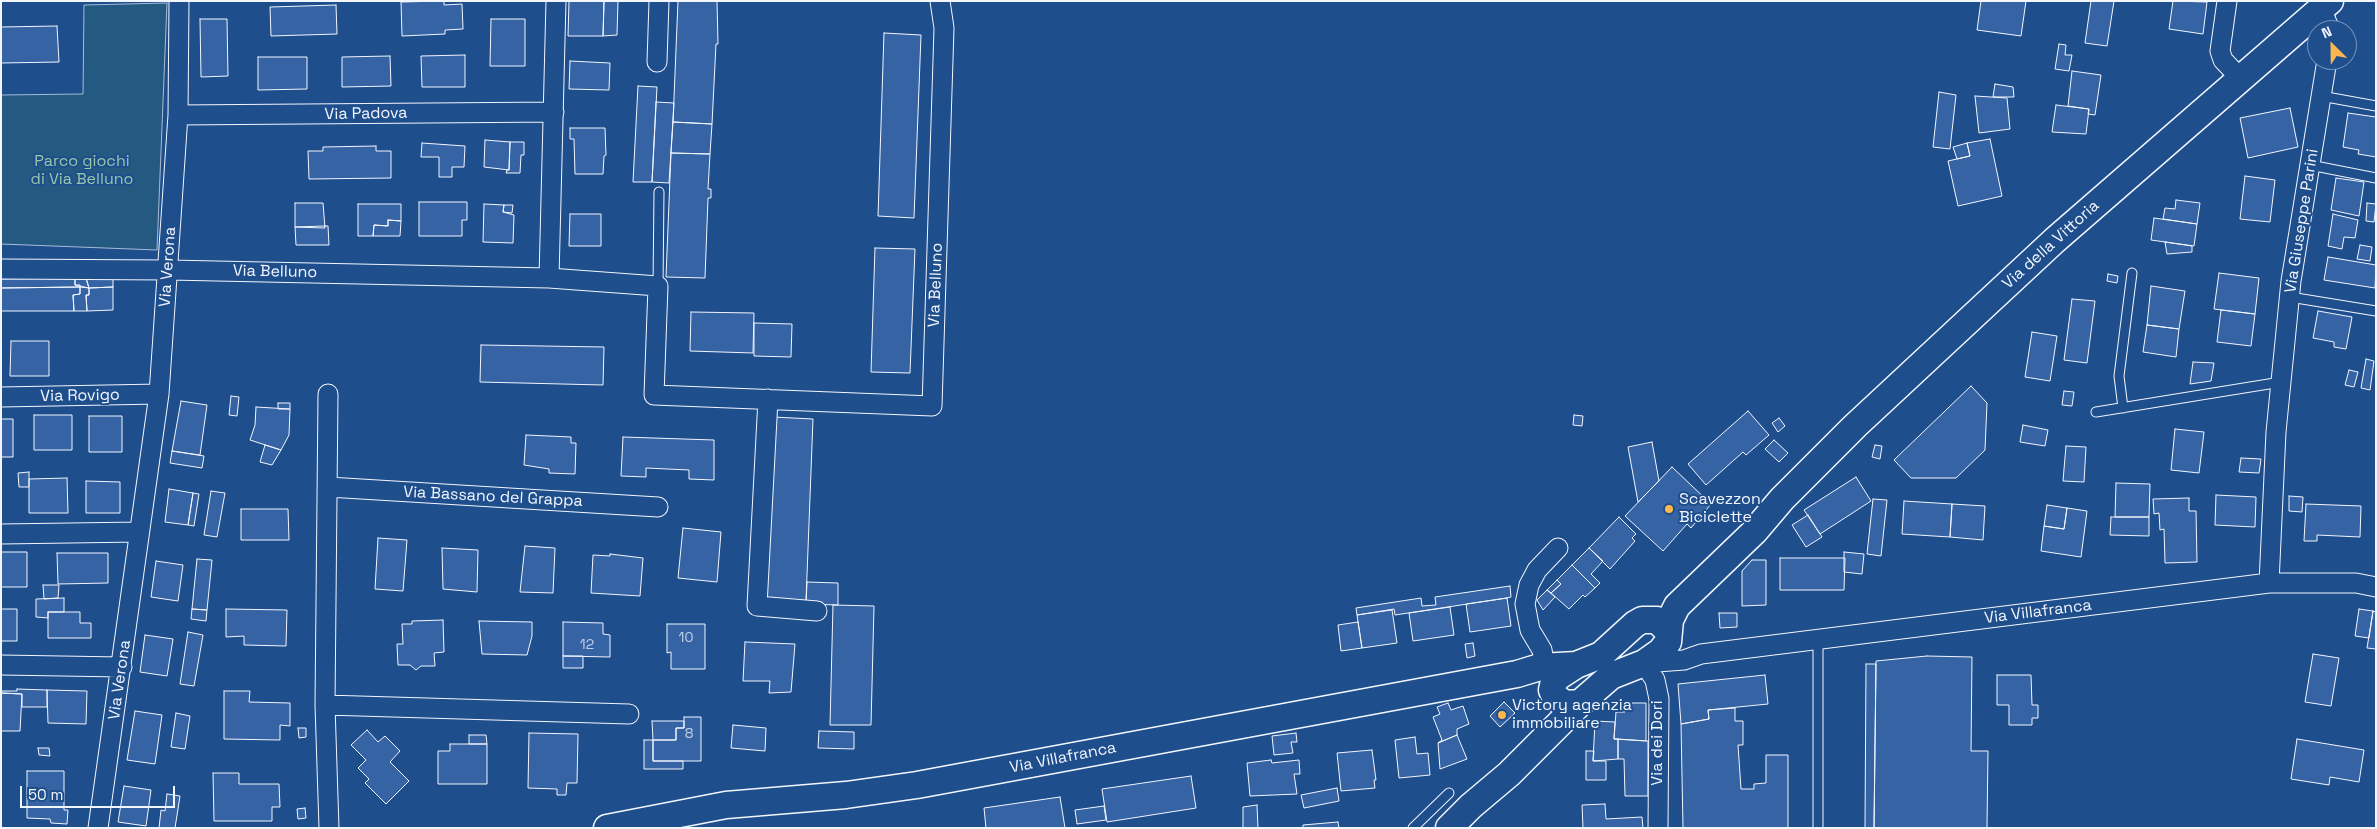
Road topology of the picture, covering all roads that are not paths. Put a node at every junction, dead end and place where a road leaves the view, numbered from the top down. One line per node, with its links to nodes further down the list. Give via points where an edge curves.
1 (179, 1): 13 (street, Via Verona)
2 (556, 1): 12 (street)
3 (658, 1): 7 (street)
4 (940, 1): 28 (street, Via Belluno, via 944,28 932,406)
5 (2227, 1): 9 (street, via 2220,51)
6 (2327, 13): 9 (main road, Via della Vittoria)
7 (657, 62)
8 (2325, 70): 10 (street, Via Giuseppe Parini)
9 (2240, 78): 32 (main road, Via della Vittoria, via 2054,240 1855,426)
10 (2321, 96): 11 (lane); 14 (street, Via Giuseppe Parini)
11 (2376, 106)
12 (554, 112): 13 (street, Via Padova); 20 (street)
13 (178, 115): 18 (street, Via Verona)
14 (2310, 166): 15 (lane); 22 (street, Via Giuseppe Parini)
15 (2376, 178)
16 (659, 192): 21 (lane)
17 (1, 269): 18 (street, Via Belluno)
18 (169, 270): 20 (street, Via Belluno); 25 (street, Via Verona)
19 (2132, 273): 29 (lane, via 2119,376)
20 (549, 278): 21 (street, Via Belluno)
21 (658, 286): 28 (street, Via Belluno, via 654,395)
22 (2290, 297): 23 (lane); 24 (street, Via Giuseppe Parini)
23 (2376, 311)
24 (2281, 382): 29 (lane); 37 (street, Via Giuseppe Parini)
25 (159, 394): 27 (street, Via Rovigo); 34 (street, Via Verona)
26 (328, 394): 31 (street)
27 (1, 397)
28 (768, 399): 39 (street, via 757,606)
29 (2123, 408): 30 (lane)
30 (2096, 412)
31 (328, 487): 33 (street, Via Bassano del Grappa); 50 (street)
32 (1782, 499): 40 (main road, Via della Vittoria, via 1740,528 1681,578 1650,607); 41 (main road, Via della Vittoria, via 1754,532 1677,606)
33 (658, 506)
34 (139, 532): 35 (street); 47 (street, Via Verona)
35 (1, 534)
36 (1558, 548): 48 (street, via 1537,570 1529,585 1525,604 1530,630 1542,650)
37 (2269, 583): 38 (street, Via Villafranca, via 2356,583); 42 (street, Via Villafranca)
38 (2376, 587)
39 (817, 611)
40 (1642, 620): 41 (main road, via 1657,620); 46 (main road, Via della Vittoria, via 1601,655)
41 (1668, 633): 43 (street, via 1680,644); 44 (main road, Via della Vittoria, via 1668,642 1661,651)
42 (1818, 640): 43 (street, Via Villafranca); 59 (lane)
43 (1701, 654): 44 (street, Via Villafranca, via 1684,660)
44 (1644, 663): 49 (main road, Via della Vittoria, via 1611,676); 58 (street, Via dei Dori, via 1656,680 1659,699)
45 (1, 665): 47 (street)
46 (1576, 665): 48 (main road, Via Villafranca)
47 (122, 667): 53 (street, Via Verona)
48 (1551, 685): 49 (main road, via 1565,704); 52 (main road, Via della Vittoria, via 1544,717); 55 (main road, Via Villafranca, via 1517,674 917,785 726,805)
49 (1580, 703): 52 (main road, Via della Vittoria, via 1509,774)
50 (324, 705): 51 (street); 54 (street)
51 (629, 714)
52 (1460, 799): 56 (lane); 57 (main road, Via della Vittoria)
53 (98, 828)
54 (329, 828)
55 (608, 828)
56 (1413, 828)
57 (1449, 828)
58 (1658, 828)
59 (1818, 828)

